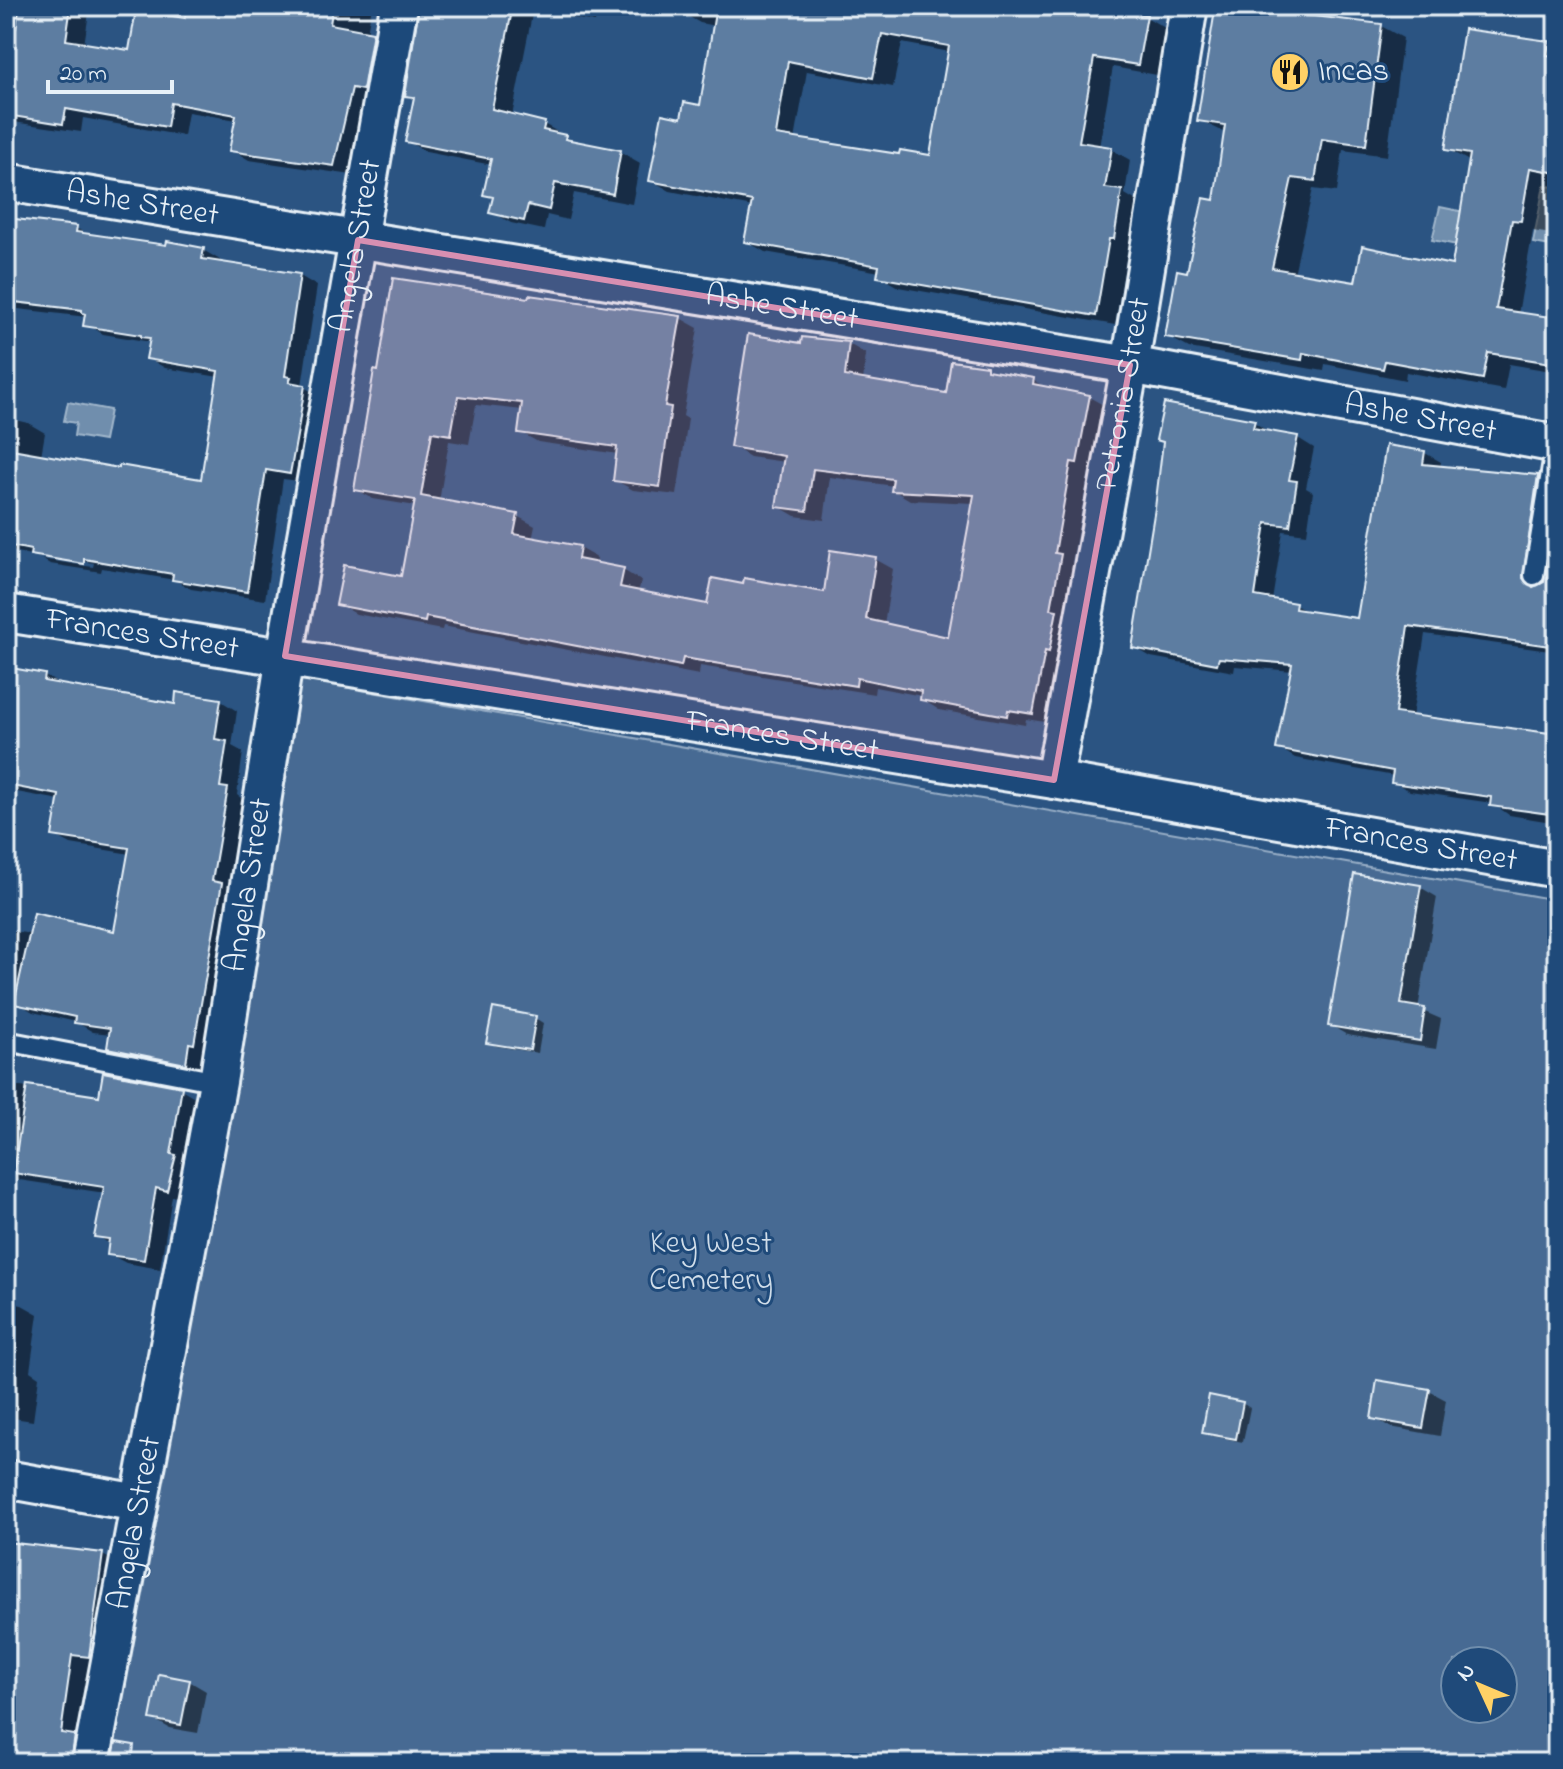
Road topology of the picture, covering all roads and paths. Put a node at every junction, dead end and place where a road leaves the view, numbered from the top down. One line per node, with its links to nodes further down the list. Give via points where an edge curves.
1 (399, 6): 4 (street, Angela Street)
2 (1189, 6): 5 (street, Petronia Street)
3 (6, 182): 4 (street, Ashe Street)
4 (358, 240): 5 (street, Ashe Street); 9 (street, Angela Street)
5 (1130, 365): 6 (street, Ashe Street); 10 (street, Petronia Street)
6 (1556, 443): 7 (lane)
7 (1534, 575)
8 (6, 613): 9 (street, Frances Street)
9 (285, 656): 10 (street, Frances Street); 13 (street, Angela Street)
10 (1054, 780): 11 (street, Frances Street)
11 (1557, 869)
12 (6, 1041): 13 (lane)
13 (218, 1082): 15 (street, Angela Street)
14 (6, 1479): 15 (street)
15 (138, 1503): 16 (street, Angela Street)
16 (91, 1763)

